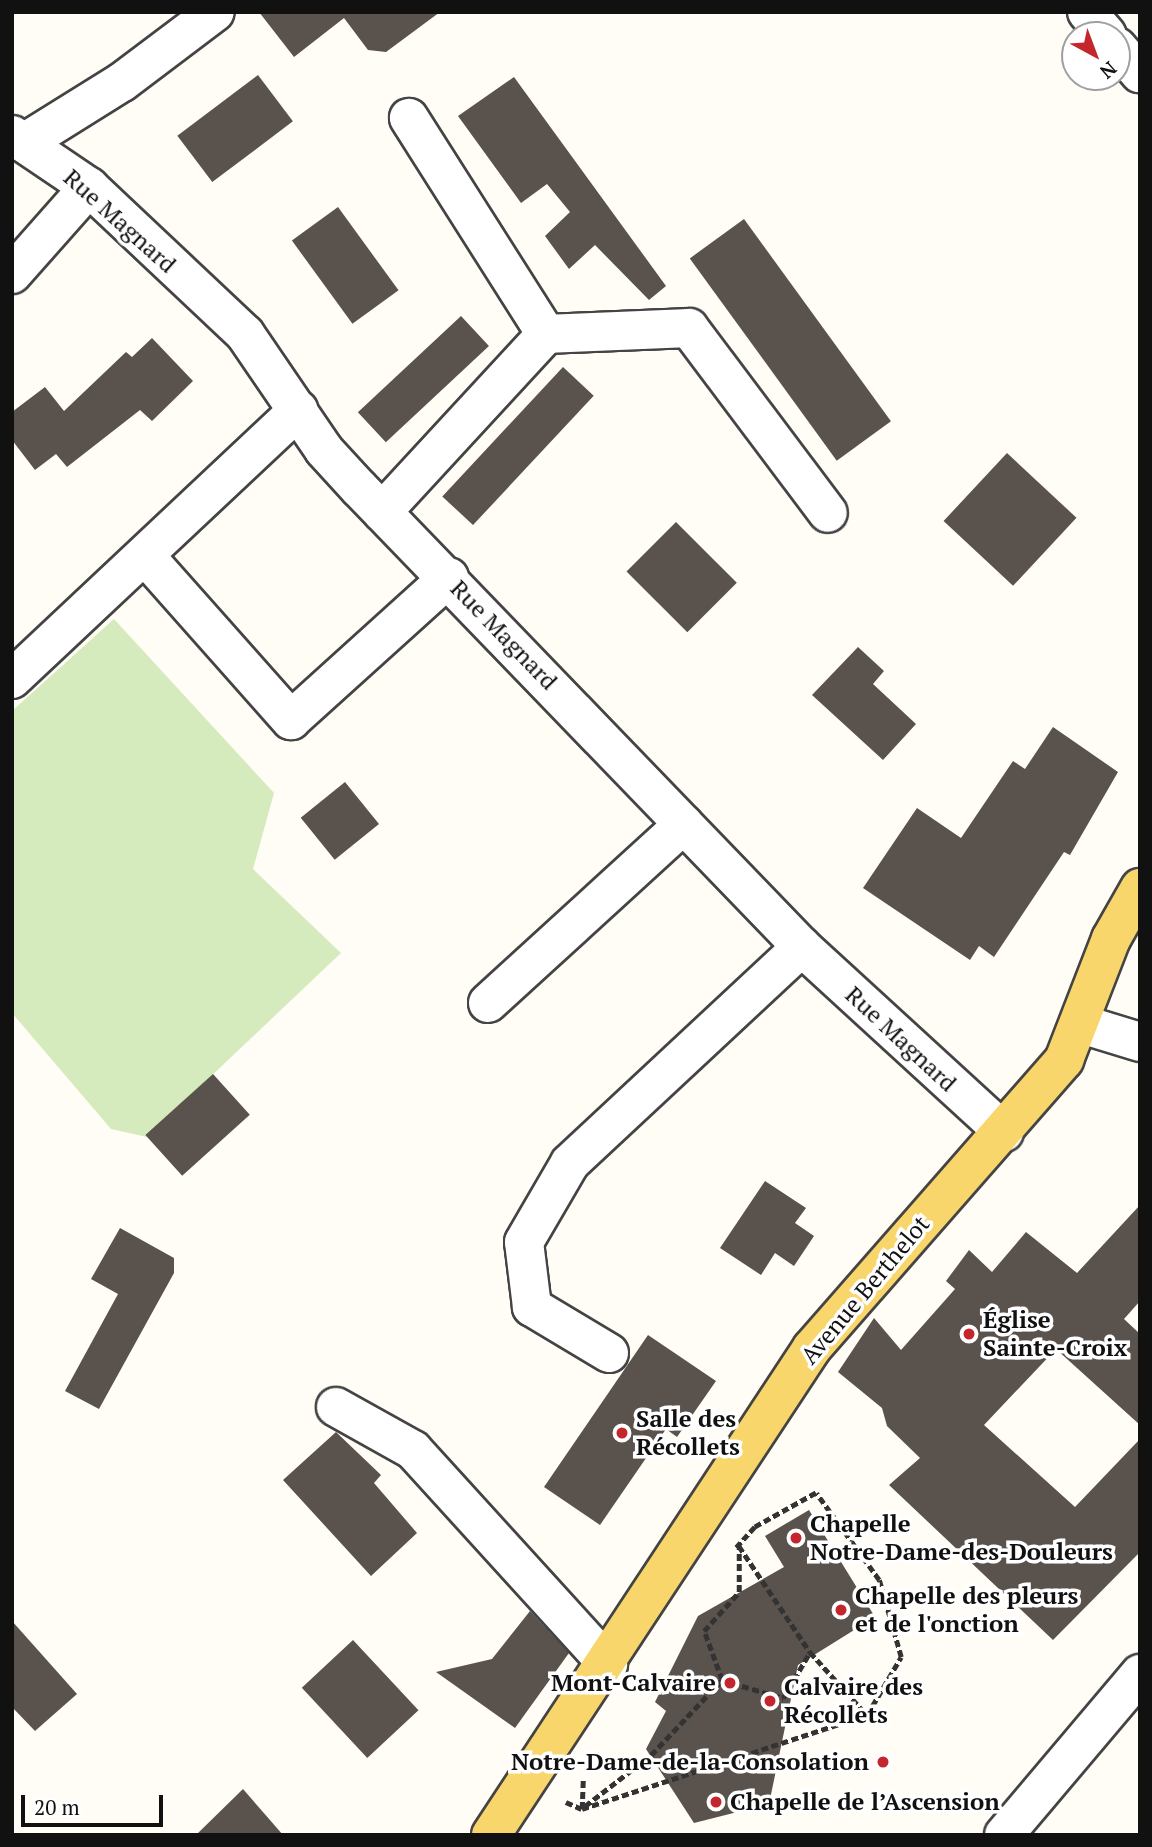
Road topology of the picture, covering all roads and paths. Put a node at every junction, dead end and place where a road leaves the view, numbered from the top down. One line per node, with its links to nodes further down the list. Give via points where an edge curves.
1 (215, 12): 3 (street, via 122,82)
2 (410, 118): 6 (street)
3 (18, 139): 4 (street, Rue Magnard)
4 (89, 187): 5 (street); 7 (street, Rue Magnard, via 245,334)
5 (12, 274)
6 (546, 334): 8 (street); 9 (street, via 689,328)
7 (298, 410): 8 (street, Rue Magnard, via 324,450); 10 (street)
8 (382, 512): 11 (street, Rue Magnard)
9 (828, 513)
10 (147, 558): 11 (street, via 291,720); 12 (street)
11 (449, 577): 13 (street, Rue Magnard)
12 (12, 679)
13 (684, 824): 15 (street, Rue Magnard); 16 (street)
14 (1140, 888): 17 (main road, Avenue Berthelot, via 1111,939)
15 (802, 947): 19 (street, Rue Magnard); 20 (street, via 570,1163 524,1242 532,1307)
16 (488, 1003)
17 (1081, 1024): 18 (street); 19 (main road, Avenue Berthelot, via 1064,1060)
18 (1140, 1042)
19 (1004, 1132): 25 (main road, Avenue Berthelot, via 812,1348)
20 (609, 1353)
21 (336, 1406): 25 (street, via 413,1450)
22 (739, 1545): 23 (path); 24 (path); 27 (path, via 739,1592 704,1631); 28 (path, via 755,1527 816,1493 879,1580 901,1657)
23 (731, 1555)
24 (810, 1652): 27 (path, via 783,1698); 28 (path)
25 (608, 1664): 30 (main road, Avenue Berthelot)
26 (1140, 1674): 33 (street)
27 (722, 1680): 31 (path, via 651,1755)
28 (867, 1715): 31 (path)
29 (583, 1772): 31 (path)
30 (527, 1786): 31 (path); 32 (main road, Avenue Berthelot)
31 (582, 1809)
32 (491, 1835)
33 (1004, 1835)

